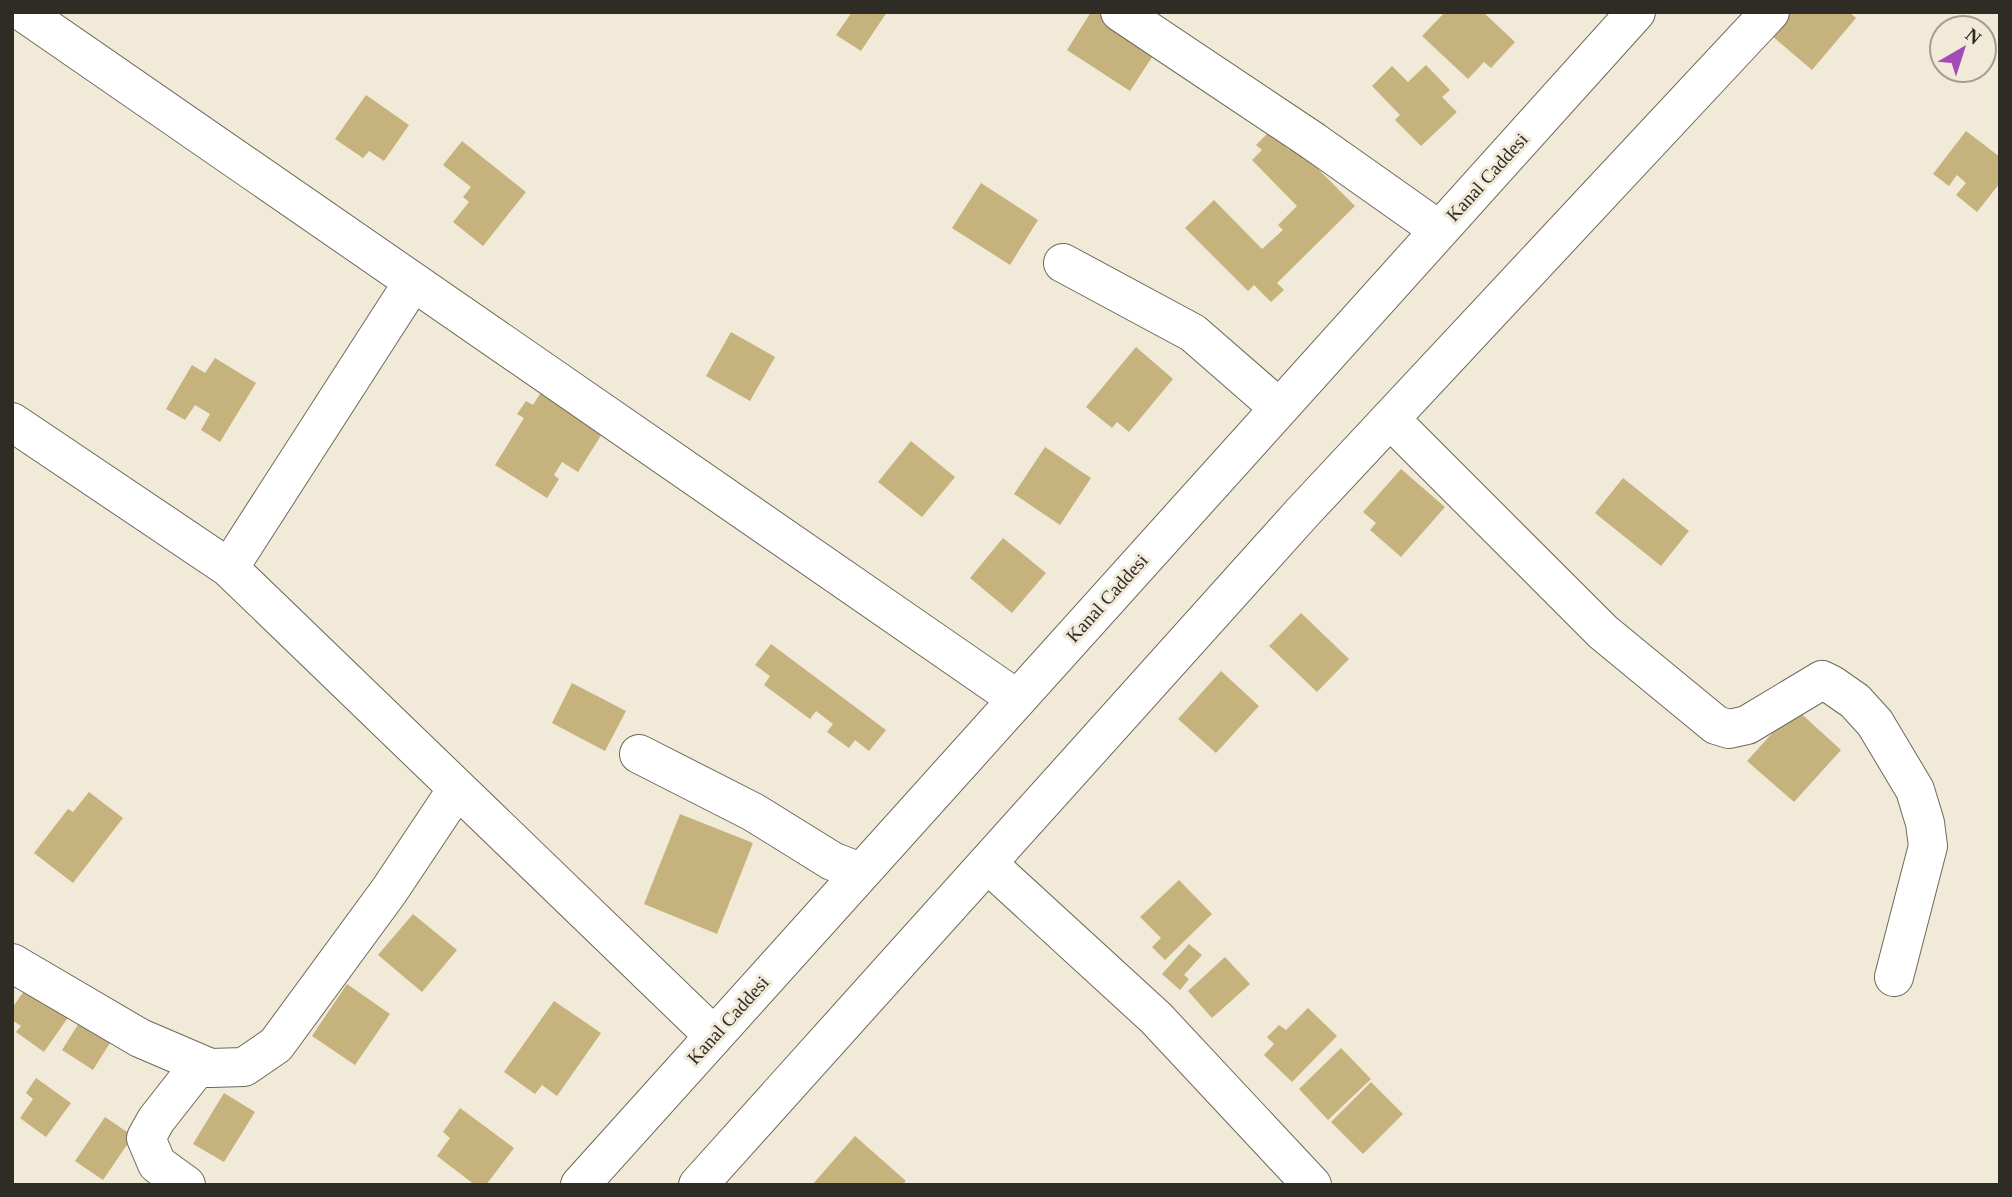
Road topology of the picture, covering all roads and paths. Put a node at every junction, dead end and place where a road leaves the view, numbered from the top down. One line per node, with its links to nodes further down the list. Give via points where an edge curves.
1 (23, 12): 7 (street)
2 (1119, 12): 5 (street)
3 (1636, 12): 5 (street, Kanal Caddesi)
4 (1770, 12): 9 (street)
5 (1439, 230): 8 (street, Kanal Caddesi)
6 (1062, 262): 8 (street, via 1193,333)
7 (413, 282): 11 (street); 12 (street)
8 (1279, 408): 12 (street, Kanal Caddesi)
9 (1390, 419): 15 (street); 18 (street, via 1603,632 1716,725 1729,729 1747,726 1822,681 1855,701 1875,723 1915,790 1928,846)
10 (12, 422): 11 (street)
11 (229, 568): 14 (street)
12 (1017, 699): 16 (street, Kanal Caddesi)
13 (639, 754): 16 (street)
14 (457, 789): 19 (street); 20 (street, via 276,1045 244,1067)
15 (988, 864): 23 (street); 24 (street, via 1156,1018)
16 (860, 872): 19 (street, Kanal Caddesi)
17 (12, 963): 20 (street, via 140,1038)
18 (1894, 977)
19 (714, 1036): 22 (street, Kanal Caddesi)
20 (200, 1064): 21 (street, via 146,1138 157,1164)
21 (186, 1185)
22 (579, 1185)
23 (698, 1185)
24 (1312, 1185)

